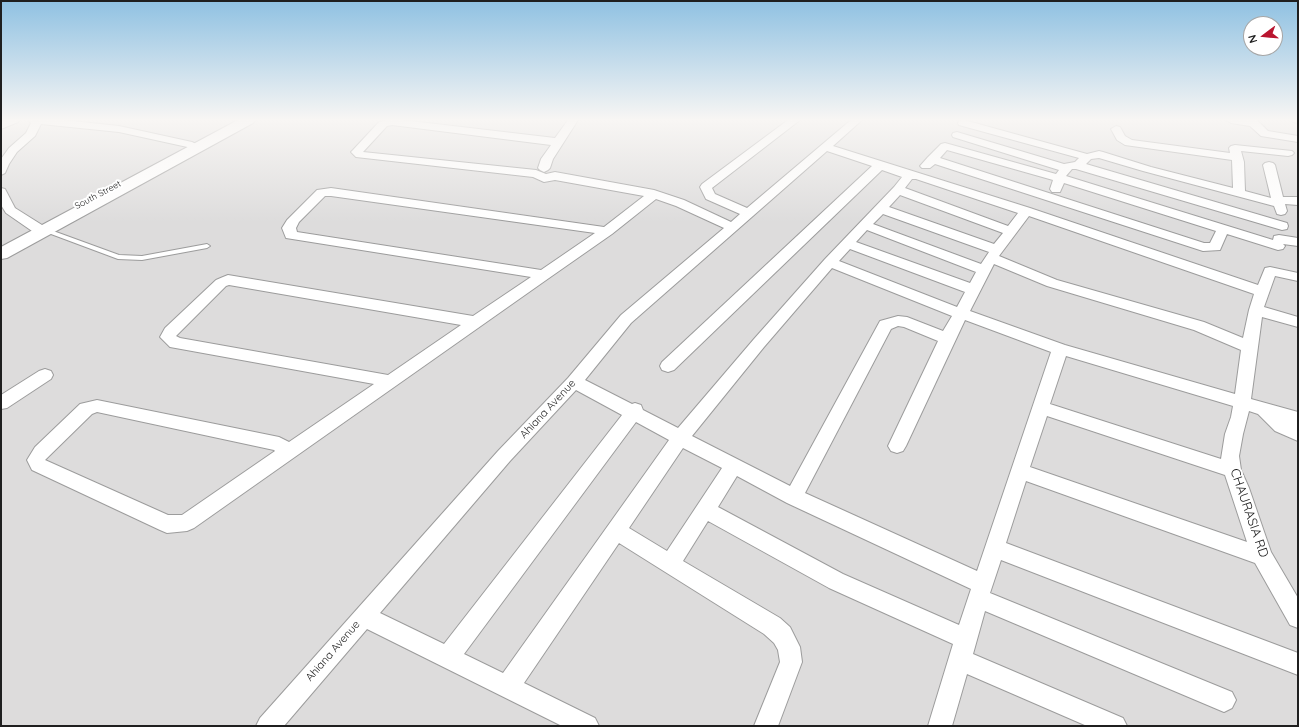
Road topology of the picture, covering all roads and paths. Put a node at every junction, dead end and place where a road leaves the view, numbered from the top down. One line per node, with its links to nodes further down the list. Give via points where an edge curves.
1 (10, 154): 20 (street)
2 (176, 154): 36 (street, South Street)
3 (184, 154): 36 (street)
4 (359, 154): 21 (street)
5 (550, 154): 21 (street)
6 (749, 154): 32 (street, via 706,187 710,196)
7 (818, 154): 32 (street, Ahiana Avenue)
8 (844, 154): 17 (street)
9 (937, 154): 16 (street)
10 (993, 154): 19 (street)
11 (1025, 154): 19 (street)
12 (1041, 154): 19 (street)
13 (1214, 154): 15 (street)
14 (1236, 154): 15 (street)
15 (1236, 157): 25 (street)
16 (932, 159): 22 (street); 27 (street)
17 (880, 165): 22 (street); 61 (street)
18 (1269, 165): 28 (street)
19 (1072, 167): 25 (street, via 1096,154 1103,154 1148,169); 27 (street); 35 (street); 37 (street)
20 (1, 171)
21 (540, 171): 26 (street, via 544,178 555,176)
22 (914, 175): 23 (street); 31 (street)
23 (898, 190): 30 (street); 40 (street)
24 (1, 192): 36 (street, via 10,210)
25 (1239, 193): 28 (street)
26 (650, 196): 38 (street); 39 (street)
27 (1053, 199): 33 (street); 37 (street, via 1203,247 1215,247)
28 (1278, 202): 29 (street); 35 (street)
29 (1298, 202)
30 (881, 209): 34 (street); 47 (street)
31 (1026, 211): 33 (street); 40 (street)
32 (748, 213): 39 (street, Ahiana Avenue)
33 (1040, 215): 53 (street)
34 (865, 225): 43 (street); 47 (street)
35 (1282, 226): 41 (street, CHAURASIA RD)
36 (41, 229): 44 (lane, via 118,257 142,258); 45 (street, South Street); 46 (street)
37 (1223, 230): 41 (street)
38 (607, 231): 50 (street); 50 (street, via 331,192 321,193 293,220 289,228 291,235)
39 (728, 231): 64 (street, Ahiana Avenue, via 626,318)
40 (1011, 231): 47 (street)
41 (1279, 242): 42 (street); 49 (street, CHAURASIA RD)
42 (1298, 242)
43 (848, 244): 48 (street); 52 (street)
44 (207, 246)
45 (1, 247)
46 (1, 254)
47 (991, 260): 52 (street); 59 (street, via 1052,282 1199,326)
48 (830, 262): 55 (street); 72 (street)
49 (1270, 271): 51 (street); 53 (street, CHAURASIA RD)
50 (544, 275): 56 (street)
51 (1298, 277)
52 (974, 290): 55 (street)
53 (1263, 292): 54 (street, CHAURASIA RD)
54 (1256, 310): 57 (street); 59 (street, CHAURASIA RD)
55 (961, 313): 58 (street); 60 (street)
56 (476, 322): 63 (street); 63 (street, via 228,280 221,283 170,332 168,337 175,343)
57 (1298, 322)
58 (947, 339): 73 (street); 78 (street, via 906,322 898,321 885,325)
59 (1249, 348): 65 (street, CHAURASIA RD)
60 (1060, 349): 65 (street); 67 (street)
61 (668, 366)
62 (45, 375): 66 (street)
63 (391, 380): 74 (street)
64 (574, 382): 69 (street); 85 (street, Ahiana Avenue, via 504,456)
65 (1241, 401): 68 (street); 76 (street, CHAURASIA RD, via 1240,417 1230,456)
66 (1, 403)
67 (1041, 408): 76 (street); 77 (street)
68 (1263, 408): 70 (street); 71 (street, via 1281,426)
69 (634, 411): 72 (street); 88 (street)
70 (1298, 419)
71 (1298, 434)
72 (681, 437): 75 (street); 80 (street)
73 (897, 446)
74 (288, 452): 74 (street, via 279,444 97,406 86,409 41,452 36,460 38,465 167,524 172,524 187,522)
75 (734, 465): 78 (street); 79 (street)
76 (1232, 470): 82 (street, CHAURASIA RD)
77 (1020, 471): 81 (street); 82 (street)
78 (794, 497): 84 (street)
79 (706, 510): 83 (street); 87 (street)
80 (615, 530): 83 (street); 90 (street)
81 (994, 548): 84 (street); 89 (street)
82 (1262, 556): 86 (street, CHAURASIA RD)
83 (670, 564): 95 (street, via 772,626 782,635 789,647 791,662)
84 (981, 591): 87 (street); 91 (street)
85 (364, 616): 88 (street); 93 (street, Ahiana Avenue)
86 (1298, 618)
87 (963, 650): 92 (street); 96 (street)
88 (448, 657): 90 (street)
89 (1298, 664)
90 (507, 687): 94 (street)
91 (1224, 700)
92 (941, 725)
93 (268, 726)
94 (587, 726)
95 (766, 726)
96 (1115, 726)

